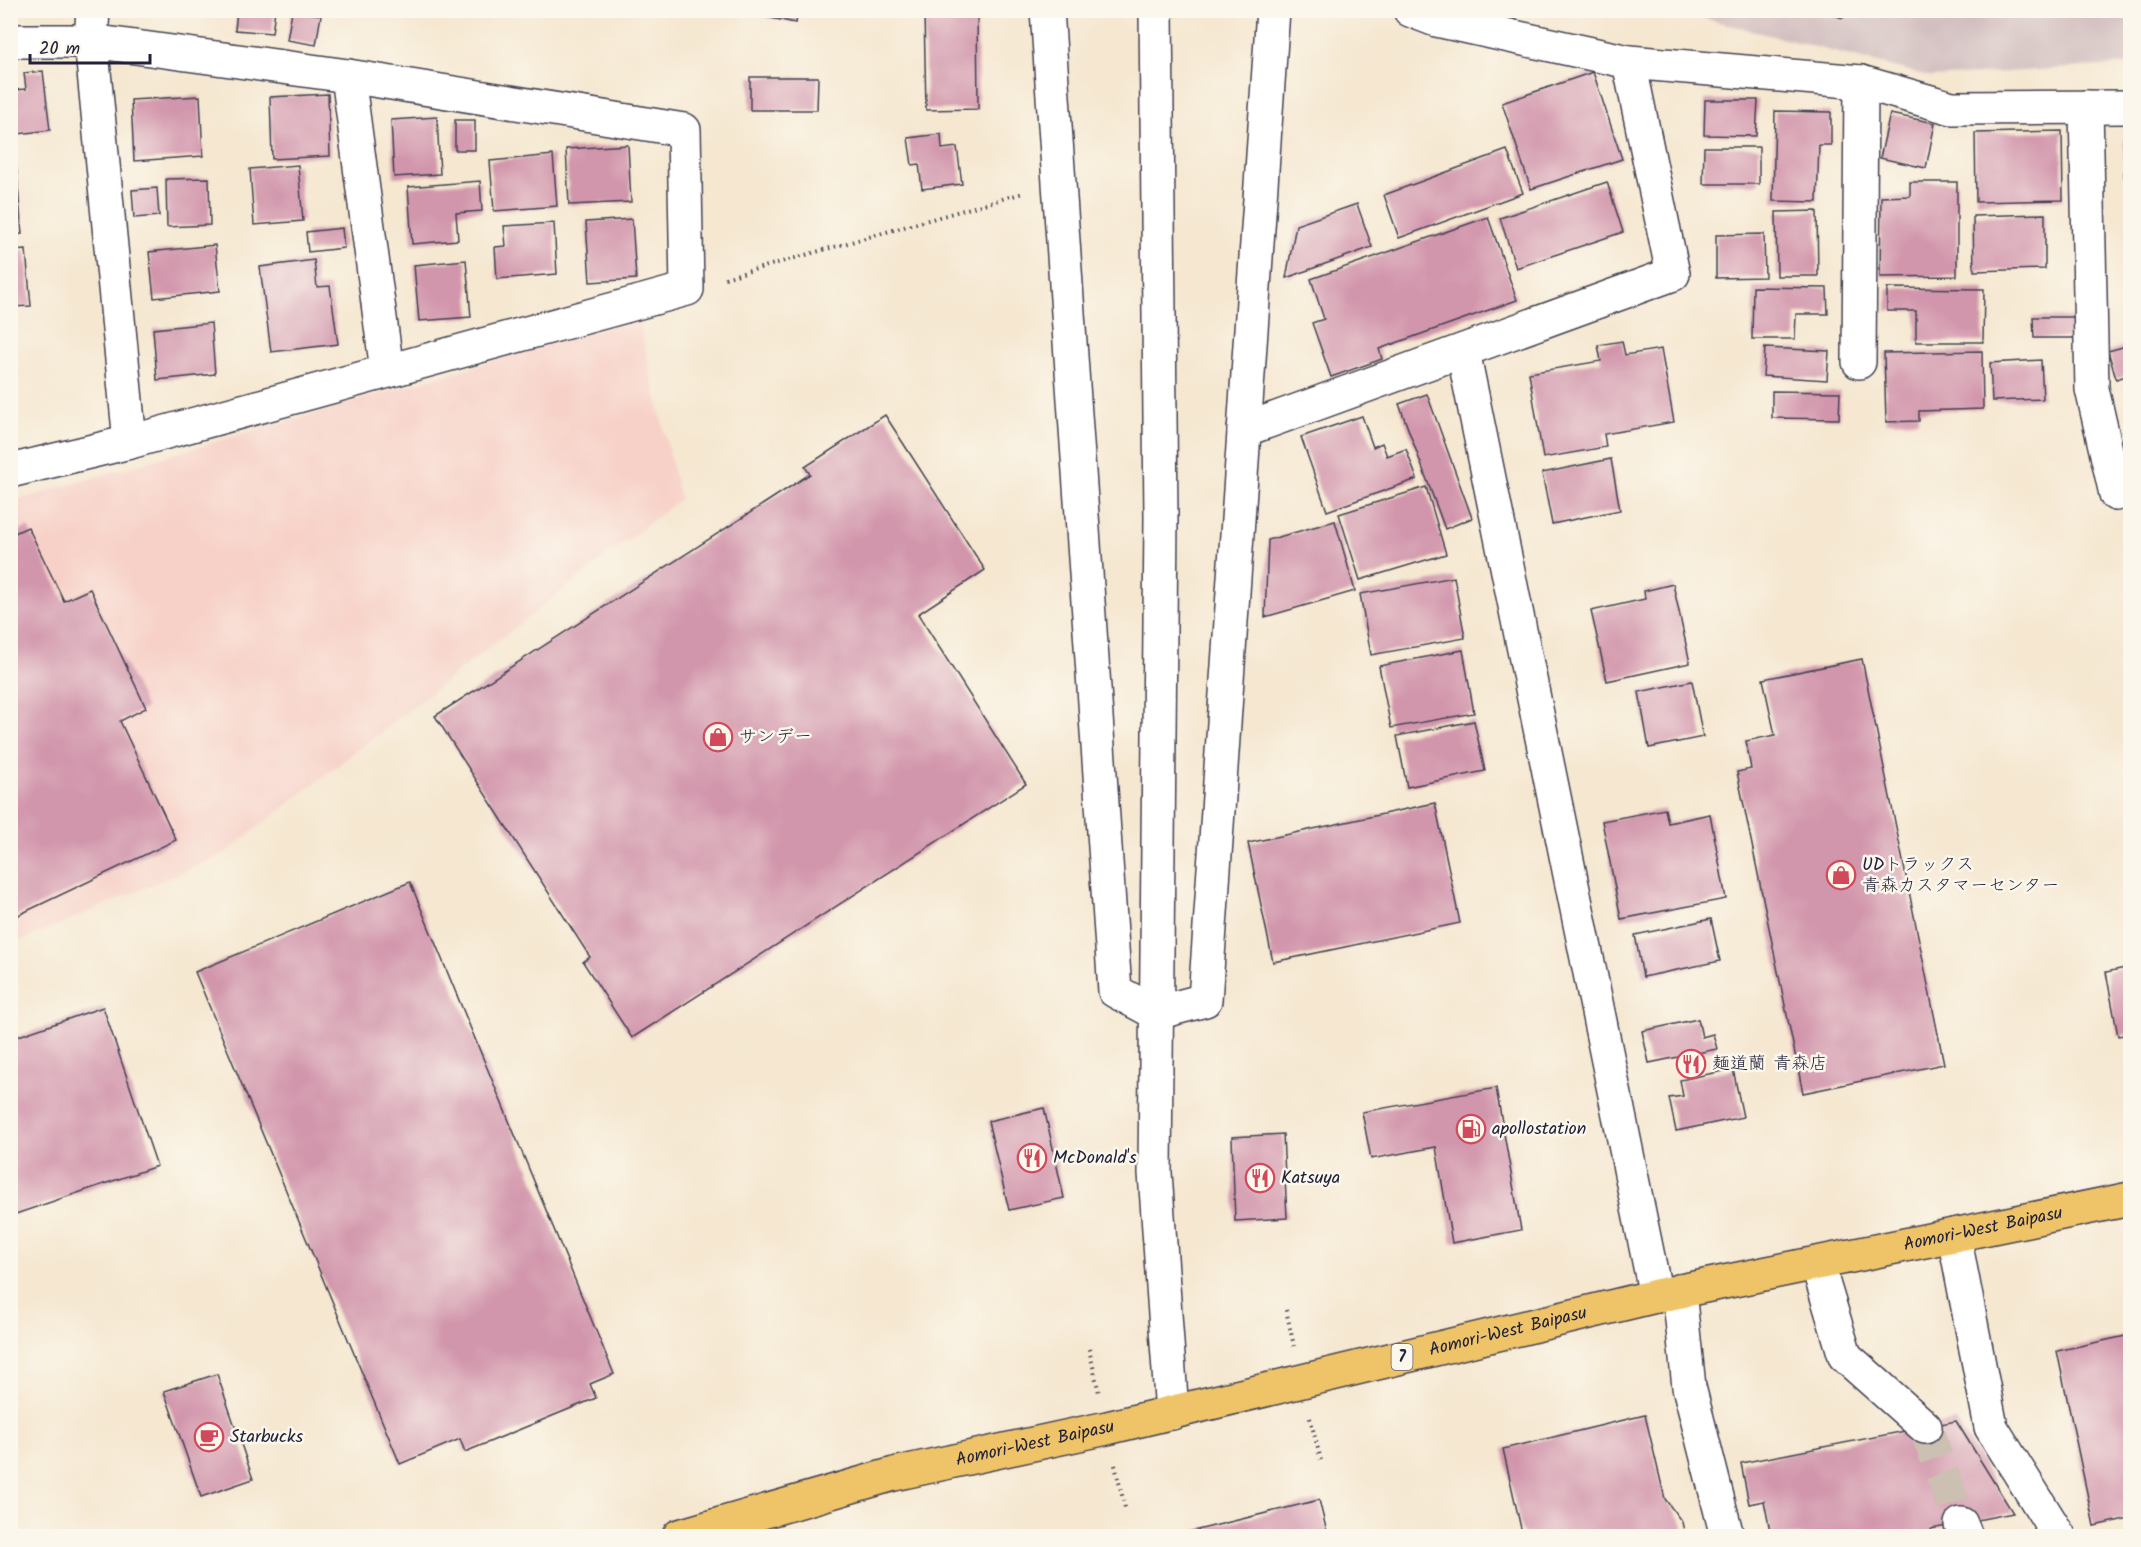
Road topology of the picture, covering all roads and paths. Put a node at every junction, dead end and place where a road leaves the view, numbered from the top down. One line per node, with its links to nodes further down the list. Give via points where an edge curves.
1 (1047, 10): 12 (street)
2 (1156, 10): 21 (street, via 1161,530)
3 (1273, 10): 17 (street)
4 (1410, 10): 7 (street, via 1436,20)
5 (92, 26): 6 (street); 8 (street); 18 (street)
6 (10, 41)
7 (1629, 62): 9 (street); 14 (street, via 1673,274)
8 (348, 76): 13 (street, via 684,130); 16 (street)
9 (1861, 82): 10 (street, via 1952,108); 15 (street)
10 (2086, 107): 11 (street); 20 (street, via 2092,389 2116,494)
11 (2130, 107)
12 (1059, 183): 13 (path); 21 (street, via 1116,991)
13 (687, 289): 16 (street)
14 (1463, 351): 17 (street); 25 (street)
15 (1859, 362)
16 (387, 371): 18 (street)
17 (1244, 430): 21 (street, via 1205,1000)
18 (130, 442): 19 (street)
19 (10, 471)
20 (2130, 491)
21 (1156, 1013): 26 (street, via 1155,1173)
22 (2130, 1199): 23 (highway, Aomori-West Baipasu / 7)
23 (1954, 1235): 24 (highway, Aomori-West Baipasu / 7); 31 (street, via 1991,1427)
24 (1817, 1263): 25 (highway, Aomori-West Baipasu / 7); 27 (street, via 1845,1356)
25 (1668, 1294): 26 (highway, Aomori-West Baipasu / 7); 30 (street)
26 (1172, 1413): 28 (highway, Aomori-West Baipasu / 7, via 894,1474)
27 (1925, 1427)
28 (720, 1531): 29 (highway, Aomori-West Baipasu / 7)
29 (679, 1536)
30 (1726, 1536)
31 (2059, 1536)

